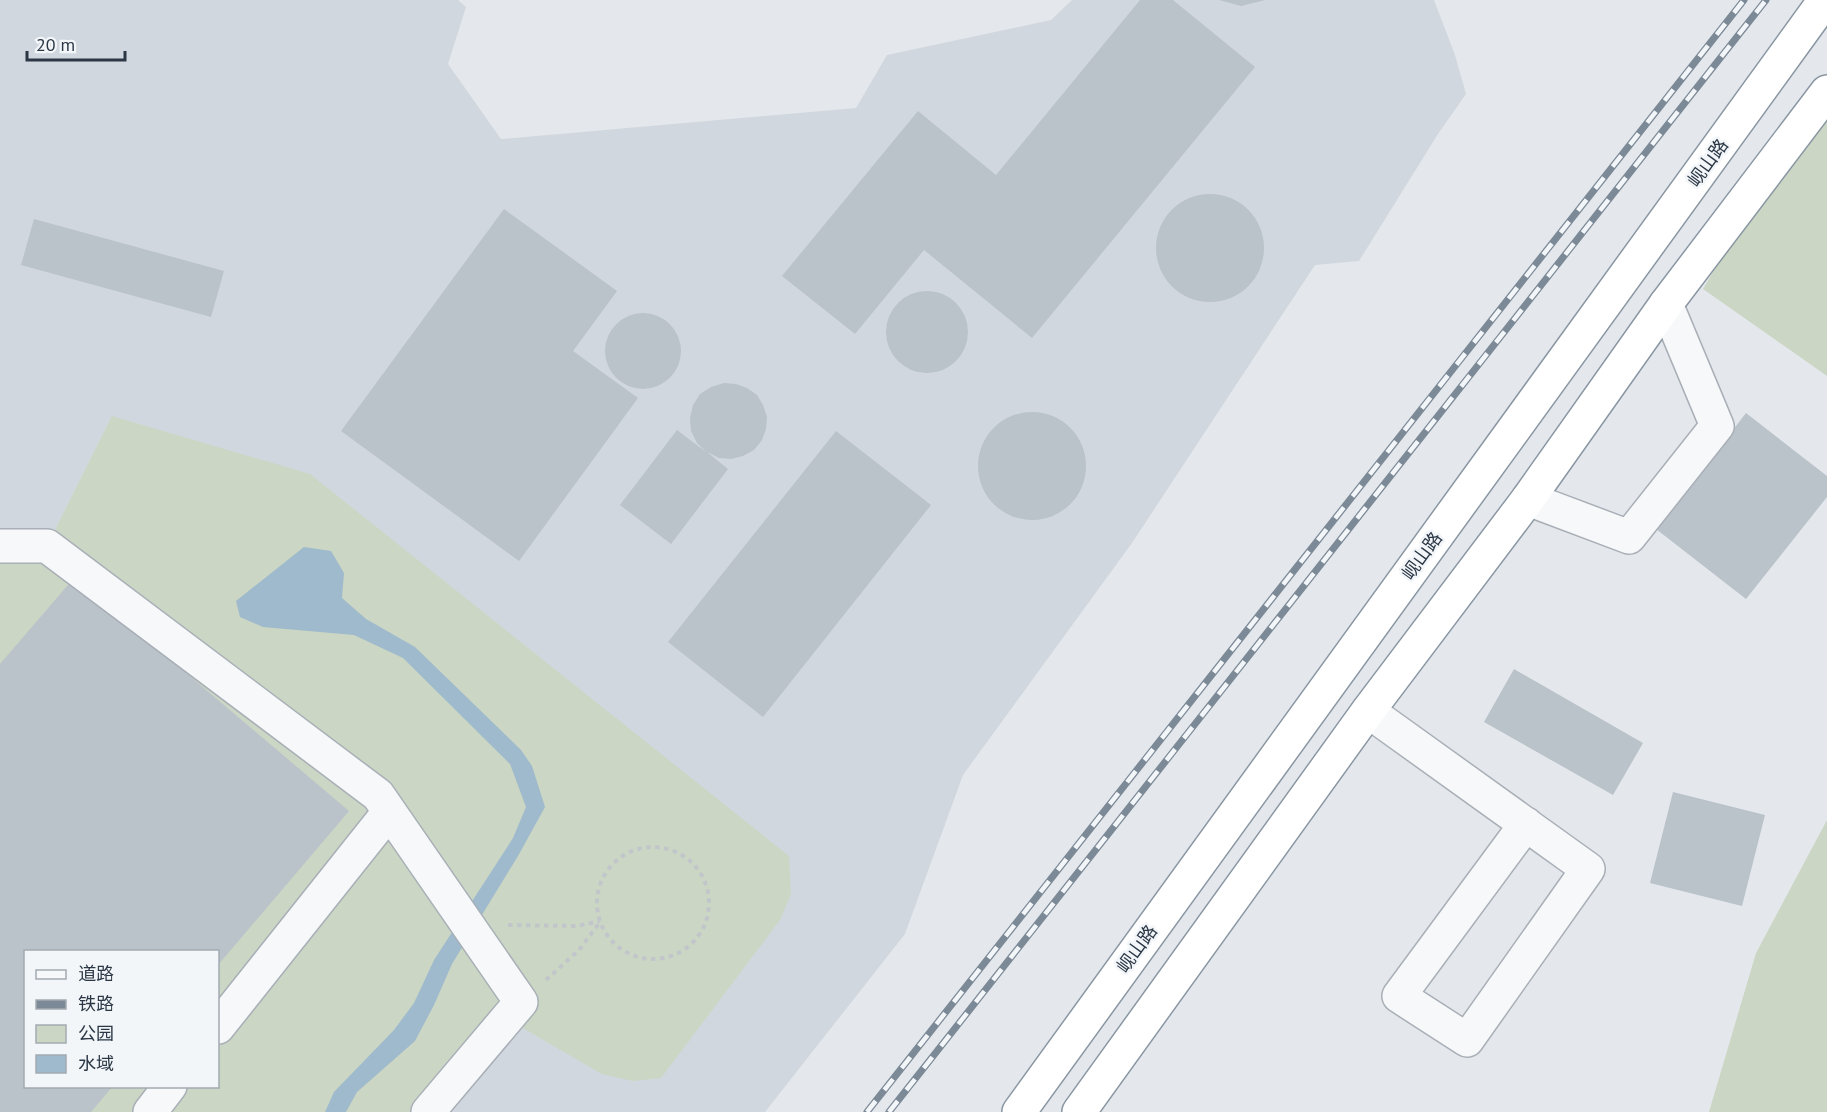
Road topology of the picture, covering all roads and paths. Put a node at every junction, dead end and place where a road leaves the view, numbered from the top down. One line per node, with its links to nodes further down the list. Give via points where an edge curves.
1 (1825, 0): 16 (highway, 岘山路)
2 (1827, 92): 3 (highway)
3 (1666, 304): 4 (highway); 4 (lane, via 1717,426 1629,537)
4 (1528, 499): 6 (highway)
5 (0, 546): 7 (lane, via 47,546 378,795)
6 (1368, 711): 8 (lane); 17 (highway)
7 (389, 812): 10 (lane); 12 (lane)
8 (1526, 824): 8 (lane, via 1588,869 1467,1040 1399,996)
9 (600, 921): 9 (path, via 609,938 623,950 659,959 677,954 704,928 709,910 702,875 675,851 657,847 622,856 608,869 600,885); 10 (path, via 576,926); 11 (path, via 579,950)
10 (465, 922): 11 (lane)
11 (521, 1002): 15 (lane)
12 (219, 1026)
13 (168, 1088): 14 (lane)
14 (150, 1112)
15 (428, 1112)
16 (1019, 1112)
17 (1079, 1112)

